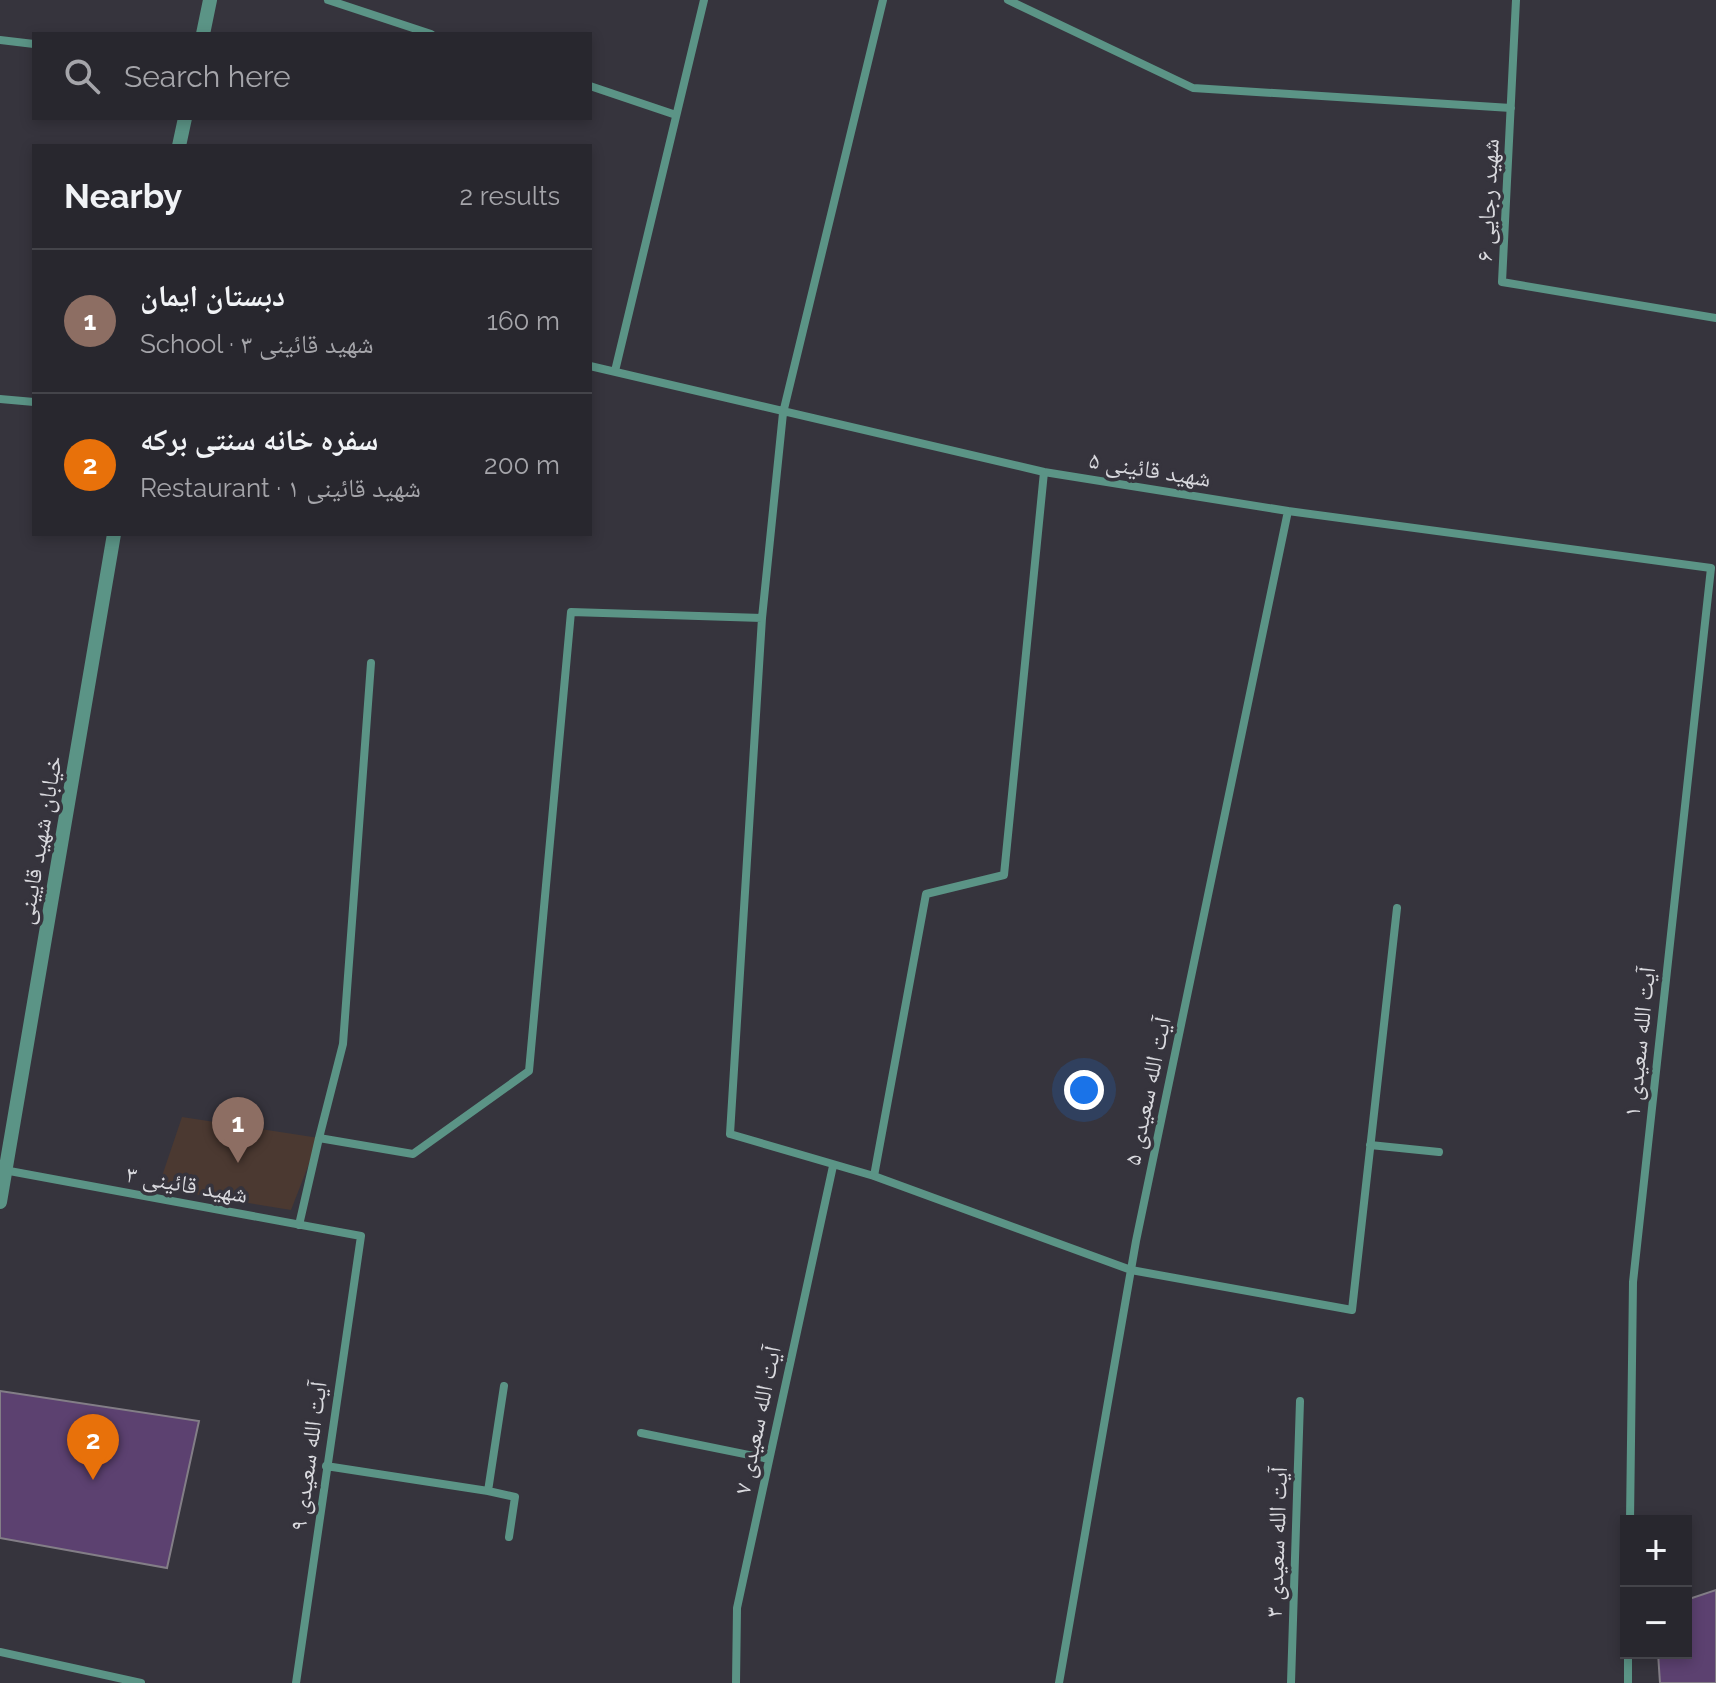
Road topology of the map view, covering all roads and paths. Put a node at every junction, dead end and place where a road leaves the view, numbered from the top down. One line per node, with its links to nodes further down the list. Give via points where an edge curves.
1 (210, 0): 7 (street)
2 (328, 0): 8 (street)
3 (704, 0): 13 (street)
4 (883, 0): 21 (street)
5 (1008, 0): 12 (street, via 1193,88)
6 (1516, 0): 12 (street, شهید رجایی ۶)
7 (203, 32)
8 (425, 32)
9 (0, 40): 10 (street)
10 (32, 44)
11 (592, 87): 13 (street)
12 (1511, 108): 16 (street, شهید رجایی ۶, via 1502,282)
13 (676, 115): 18 (street)
14 (185, 120): 15 (street)
15 (179, 144)
16 (1716, 318)
17 (592, 366): 18 (street, شهید قائینی ۵)
18 (615, 371): 21 (street, شهید قائینی ۵)
19 (0, 399): 20 (street)
20 (32, 402)
21 (783, 413): 22 (street, شهید قائینی ۵); 26 (street)
22 (1044, 472): 23 (street, شهید قائینی ۵); 34 (street, via 1004,875 926,894)
23 (1288, 511): 25 (street, شهید قائینی ۵); 38 (street, آیت الله سعیدی ۵)
24 (114, 536): 33 (street, خیابان شهید قایینی)
25 (1711, 568): 45 (street, آیت الله سعیدی ۱, via 1633,1282)
26 (762, 618): 29 (street, via 571,612 529,1071 413,1154); 32 (street, via 730,1134)
27 (371, 663): 29 (street, via 343,1044)
28 (1397, 908): 30 (street)
29 (319, 1138): 36 (street)
30 (1370, 1145): 31 (street); 38 (street, via 1352,1310)
31 (1439, 1152)
32 (833, 1166): 34 (street); 42 (street, آیت الله سعیدی ۷)
33 (2, 1170): 35 (street, خیابان شهید قایینی); 36 (street, شهید قائینی ۳)
34 (874, 1176): 38 (street)
35 (0, 1202)
36 (299, 1225): 37 (street, شهید قائینی ۳)
37 (361, 1236): 43 (street, آیت الله سعیدی ۹)
38 (1131, 1270): 52 (street, آیت الله سعیدی ۵)
39 (504, 1386): 44 (street)
40 (1300, 1401): 53 (street, آیت الله سعیدی ۳)
41 (641, 1433): 42 (street)
42 (769, 1459): 51 (street, آیت الله سعیدی ۷, via 737,1608)
43 (326, 1466): 44 (street); 50 (street, آیت الله سعیدی ۹)
44 (488, 1491): 46 (street, via 515,1497)
45 (1630, 1515)
46 (509, 1537)
47 (0, 1652): 49 (street)
48 (1628, 1659): 54 (street)
49 (141, 1683)
50 (296, 1683)
51 (736, 1683)
52 (1059, 1683)
53 (1291, 1683)
54 (1628, 1683)

